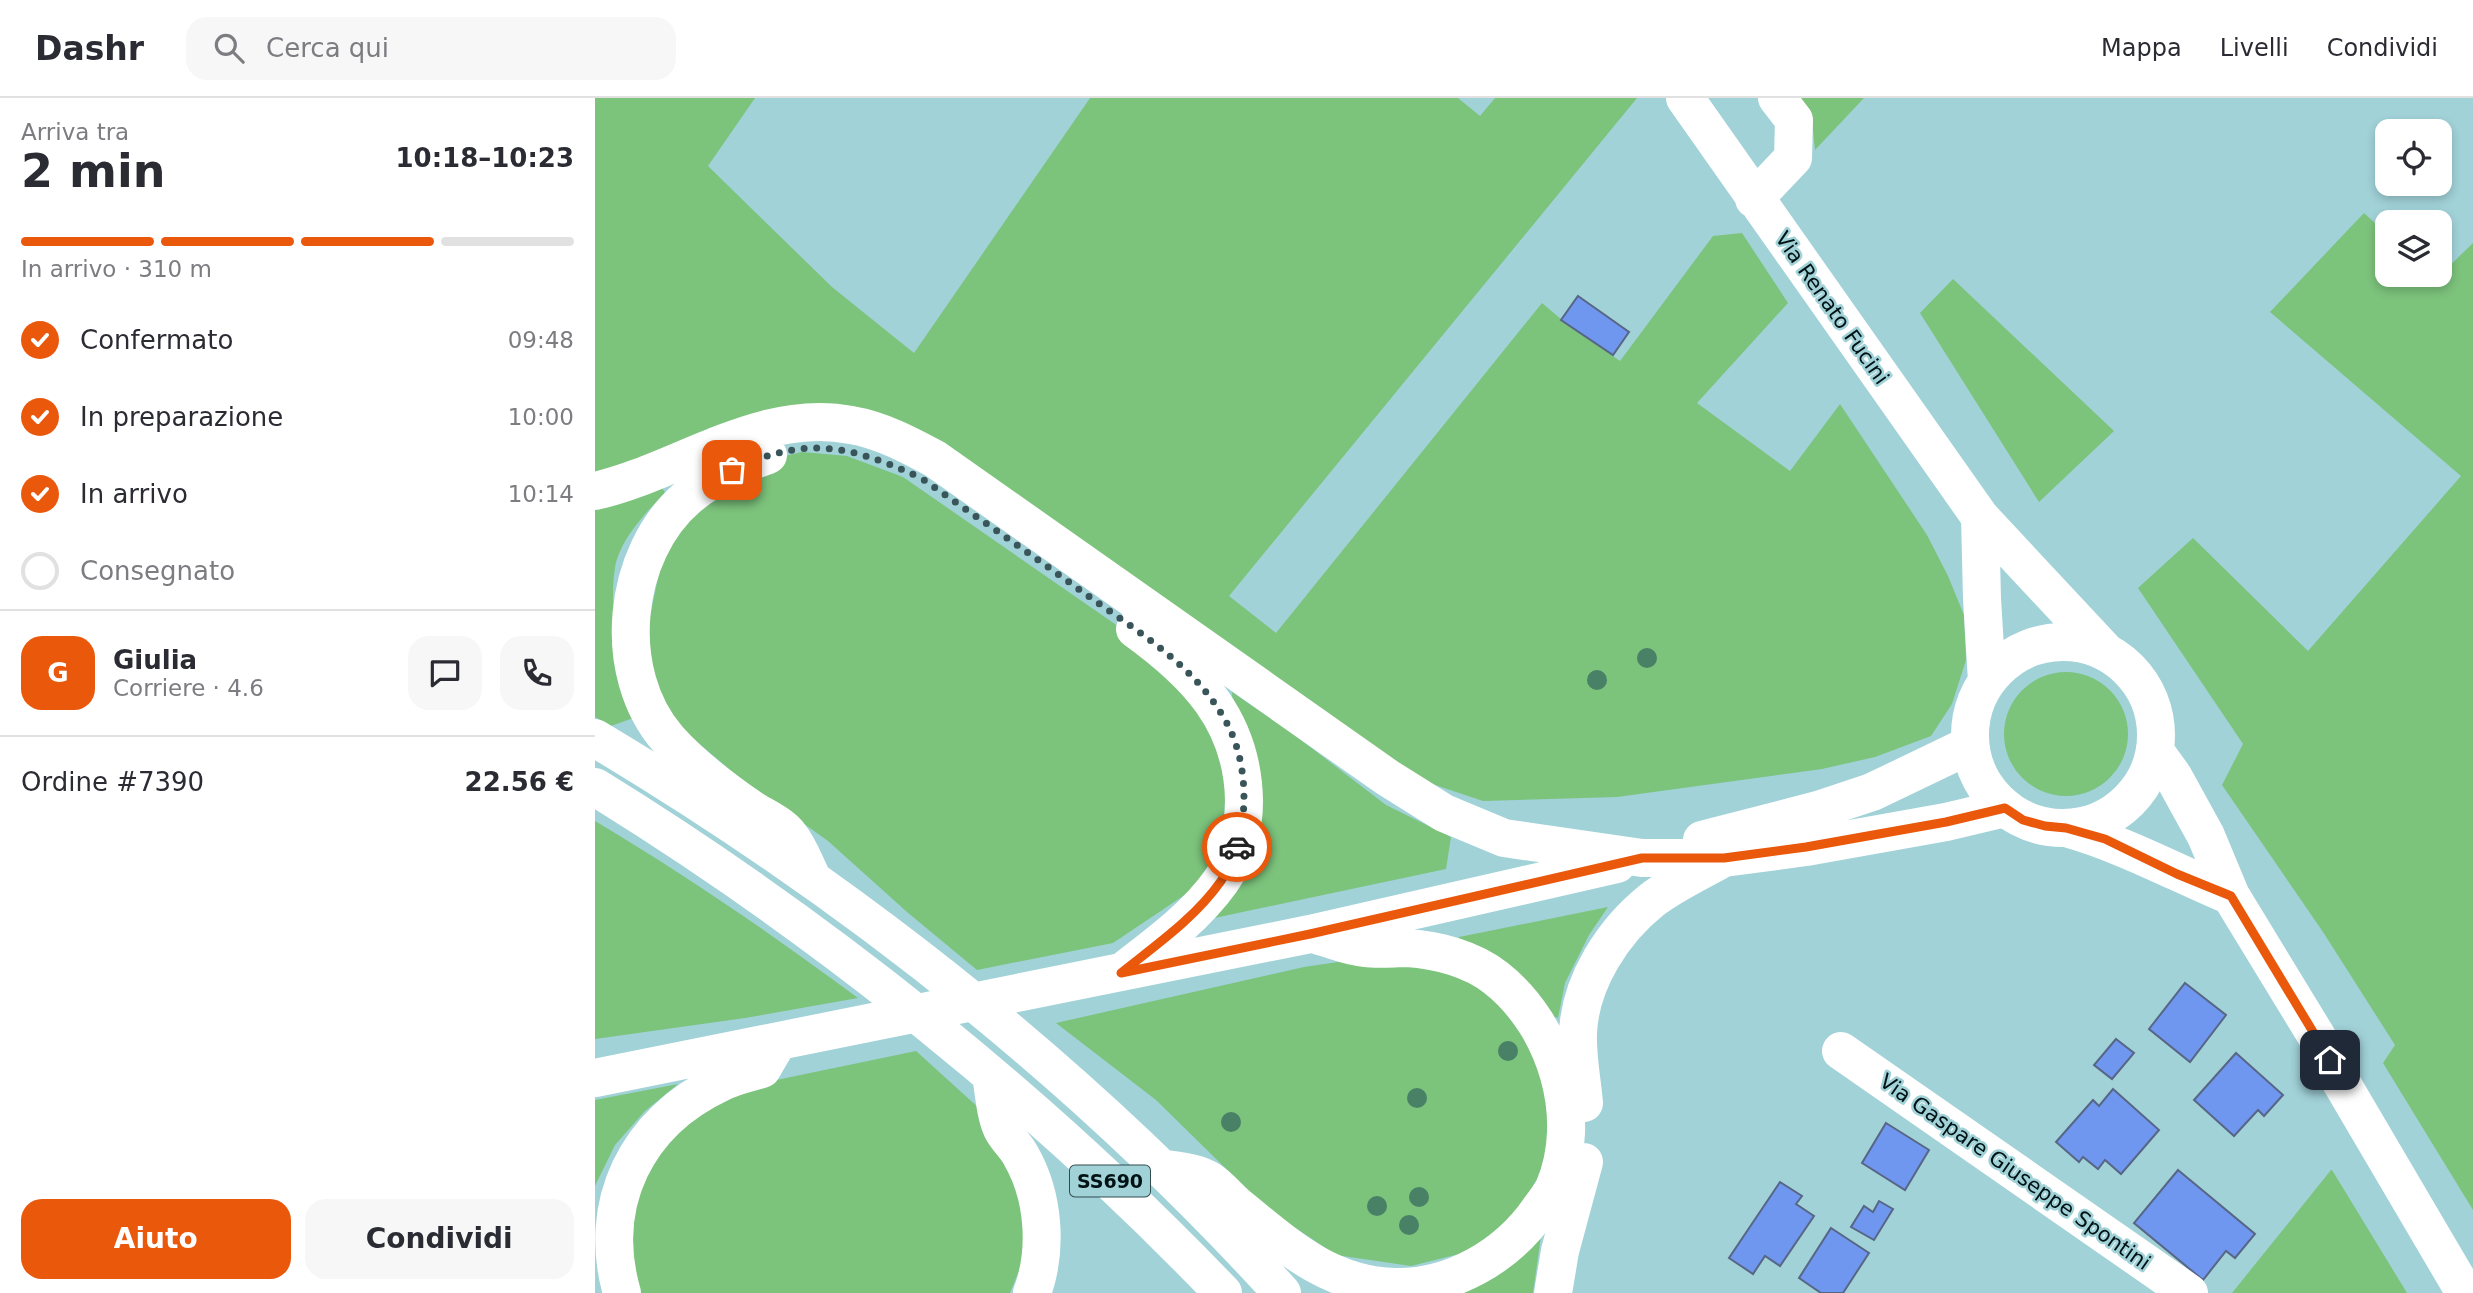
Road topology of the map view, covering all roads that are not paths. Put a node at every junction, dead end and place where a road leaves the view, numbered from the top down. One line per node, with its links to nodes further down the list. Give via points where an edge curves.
1 (1685, 98): 3 (main road, Via Renato Fucini)
2 (1777, 98): 3 (main road, via 1794,120 1793,158)
3 (1754, 199): 5 (main road, Via Renato Fucini)
4 (595, 491): 14 (main road, via 778,426 852,425 899,439 935,459 1332,740 1444,813 1504,838)
5 (1980, 517): 6 (main road, Via Renato Fucini); 7 (main road)
6 (2105, 651): 7 (main road, via 2080,643 2028,648 2005,662); 10 (main road, via 2130,669 2147,693 2156,722)
7 (1987, 681): 9 (main road, via 1973,712)
8 (595, 738): 16 (main road, SS690)
9 (1970, 745): 12 (main road, via 1982,780); 14 (main road, via 1872,792)
10 (2155, 751): 13 (main road, via 2145,781 2125,806 2098,822); 17 (main road, via 2206,836)
11 (595, 787): 22 (main road, SS690, via 769,903)
12 (2005, 808): 13 (main road, via 2023,820); 15 (main road, via 1806,847)
13 (2066, 828): 17 (main road, via 2105,839)
14 (1642, 858): 15 (main road); 18 (main road)
15 (1724, 858): 29 (main road, via 1638,912 1608,947 1587,990 1578,1031 1586,1148)
16 (812, 878): 19 (main road, via 789,834 695,766 667,738 649,711 636,678 632,610 644,560 660,530 687,498 748,462 784,450 821,447 887,462 921,478 1160,646 1198,682 1226,720 1244,779 1238,845 1222,879 1202,905); 24 (main road, SS690, via 951,982)
17 (2231, 896): 31 (main road)
18 (1310, 934): 19 (main road); 24 (main road, via 1365,948 1409,948 1464,960 1495,977 1521,1002 1543,1032 1552,1054 1565,1113 1564,1157 1553,1190 1533,1218 1496,1254 1454,1277 1398,1287 1369,1285 1323,1269 1298,1255 1203,1177)
19 (1121, 973): 20 (main road)
20 (779, 1041): 23 (main road); 25 (main road, via 762,1069 724,1081 684,1104 653,1132 632,1161 615,1212 615,1268)
21 (1841, 1051): 30 (main road, Via Gaspare Giuseppe Spontini)
22 (991, 1075): 26 (main road, via 1002,1128 1033,1181 1041,1213 1041,1245); 27 (main road, SS690, via 1128,1197)
23 (595, 1078)
24 (1161, 1168): 28 (main road, SS690)
25 (622, 1293)
26 (1032, 1293)
27 (1223, 1293)
28 (1282, 1293)
29 (1553, 1293)
30 (2189, 1293)
31 (2465, 1293)

